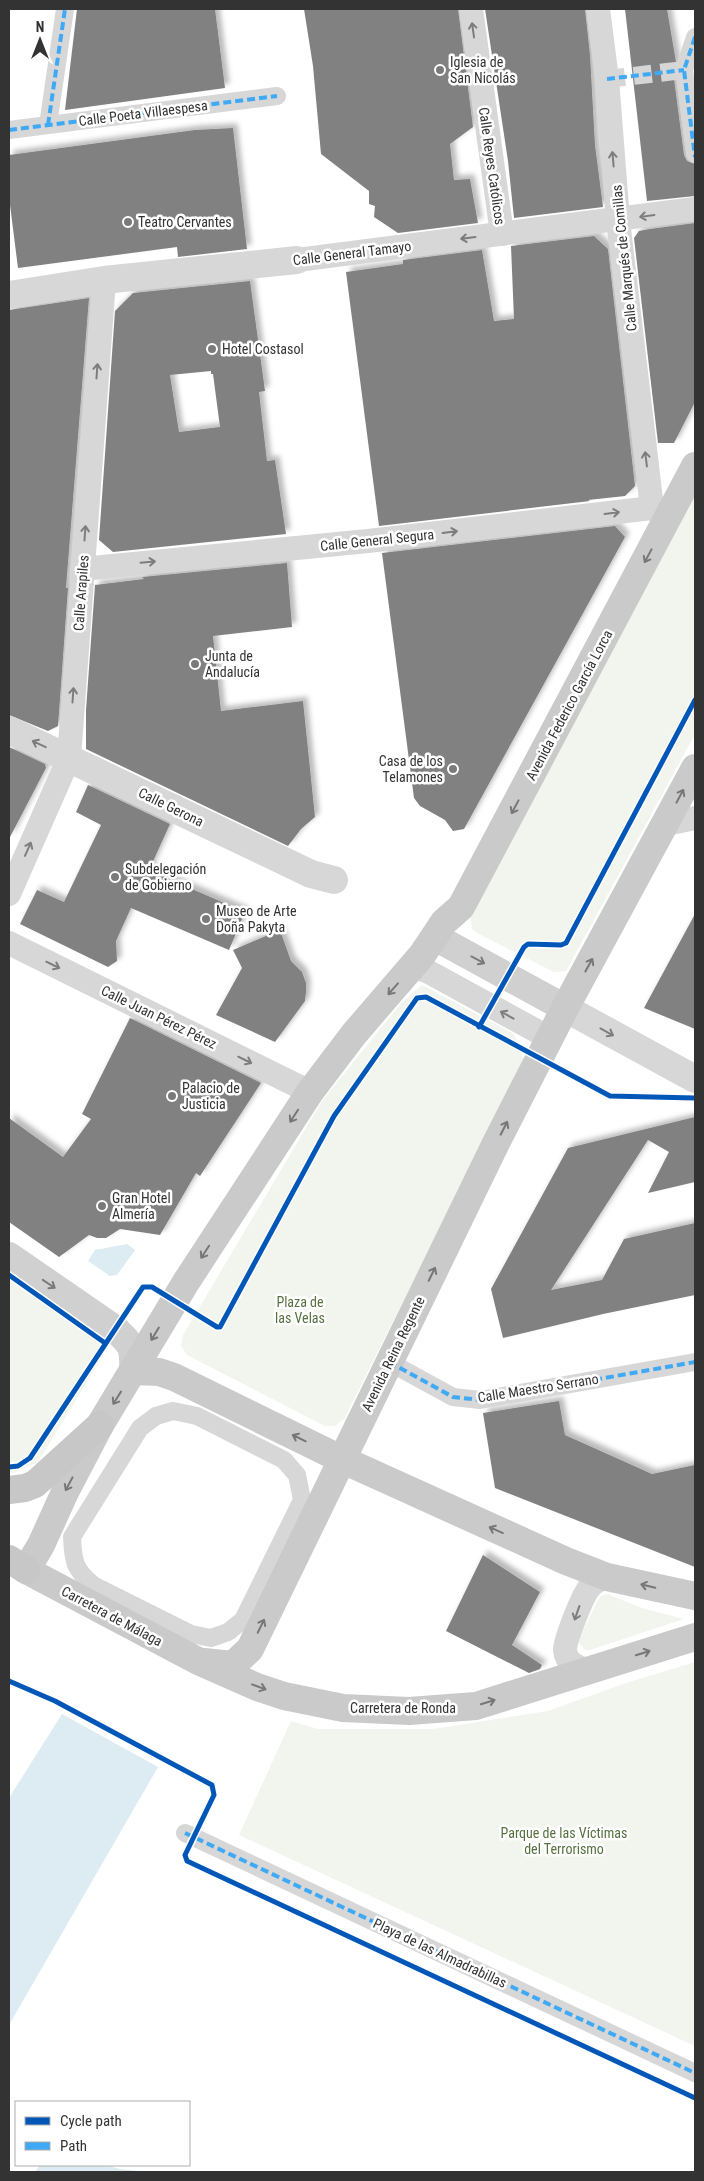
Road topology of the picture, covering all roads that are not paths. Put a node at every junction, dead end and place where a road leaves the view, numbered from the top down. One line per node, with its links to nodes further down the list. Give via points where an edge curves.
1 (65, 9): 6 (street)
2 (470, 9): 11 (street, Calle Reyes Católicos, one-way to 2)
3 (598, 9): 10 (street, Calle Marqués de Comillas, one-way to 3)
4 (695, 37): 8 (street, via 684,70)
5 (277, 96): 6 (street, Calle Poeta Villaespesa)
6 (48, 125): 7 (street, Calle Poeta Villaespesa)
7 (9, 130)
8 (695, 154)
9 (695, 209): 10 (street, Calle General Tamayo, one-way to 10)
10 (618, 220): 11 (street, Calle General Tamayo); 16 (street, Calle Marqués de Comillas, one-way to 10)
11 (502, 234): 12 (street, Calle General Tamayo, one-way to 12)
12 (297, 260): 13 (street, Calle General Tamayo)
13 (104, 280): 14 (street, Calle General Tamayo); 17 (street, Calle Arapiles, one-way to 13)
14 (9, 295)
15 (695, 466): 16 (main road, Avenida Federico García Lorca)
16 (660, 513): 17 (street, Calle General Segura, one-way to 16); 25 (main road, Avenida Federico García Lorca, one-way to 25, via 461,907 444,922)
17 (82, 569): 19 (street, Calle Arapiles, one-way to 17)
18 (9, 730): 19 (street, Calle Gerona, one-way to 18)
19 (69, 758): 23 (street, Calle Gerona, via 311,874); 24 (street, Calle Arapiles, one-way to 19)
20 (695, 768): 22 (main road, one-way to 20)
21 (695, 818): 22 (street)
22 (666, 824): 28 (main road, one-way to 22)
23 (334, 880)
24 (9, 894)
25 (434, 937): 27 (main road); 28 (main road, one-way to 28)
26 (9, 944): 31 (street, Calle Juan Pérez Pérez, one-way to 31)
27 (412, 966): 29 (street, one-way to 27, via 542,1034 427,971); 31 (main road, one-way to 31)
28 (565, 1008): 29 (main road, Avenida Reina Regente); 30 (street, one-way to 30)
29 (548, 1042): 33 (main road, Avenida Reina Regente, one-way to 29)
30 (695, 1079)
31 (310, 1092): 35 (main road, one-way to 35, via 186,1282)
32 (9, 1256): 35 (main road, one-way to 35, via 115,1329 130,1343 134,1356)
33 (389, 1362): 34 (street, Calle Maestro Serrano, via 453,1397 480,1400); 38 (main road, Avenida Reina Regente)
34 (695, 1362)
35 (133, 1371): 36 (main road, one-way to 36); 38 (main road, one-way to 35, via 174,1377 153,1371)
36 (100, 1426): 39 (highway, via 35,1484); 40 (main road, one-way to 40, via 41,1545)
37 (140, 1428): 37 (street, via 72,1537 72,1557 79,1573 93,1584 191,1634 211,1638 228,1632 243,1620 302,1500 297,1475 284,1460 198,1416 174,1411 156,1416)
38 (343, 1460): 41 (main road, one-way to 38, via 496,1531); 44 (main road, Avenida Reina Regente, one-way to 38, via 233,1665 250,1649)
39 (9, 1490)
40 (17, 1564): 44 (main road, Carretera de Málaga)
41 (606, 1577): 42 (main road, one-way to 41); 45 (street, one-way to 45, via 588,1588 565,1649 575,1667)
42 (695, 1596)
43 (695, 1637): 45 (main road, Carretera de Ronda, one-way to 43)
44 (198, 1661): 45 (main road, Carretera de Ronda, one-way to 45, via 284,1696 343,1708 379,1710 476,1706)
45 (587, 1670)
46 (186, 1833): 47 (street, Playa de las Almadrabillas)
47 (695, 2073)

